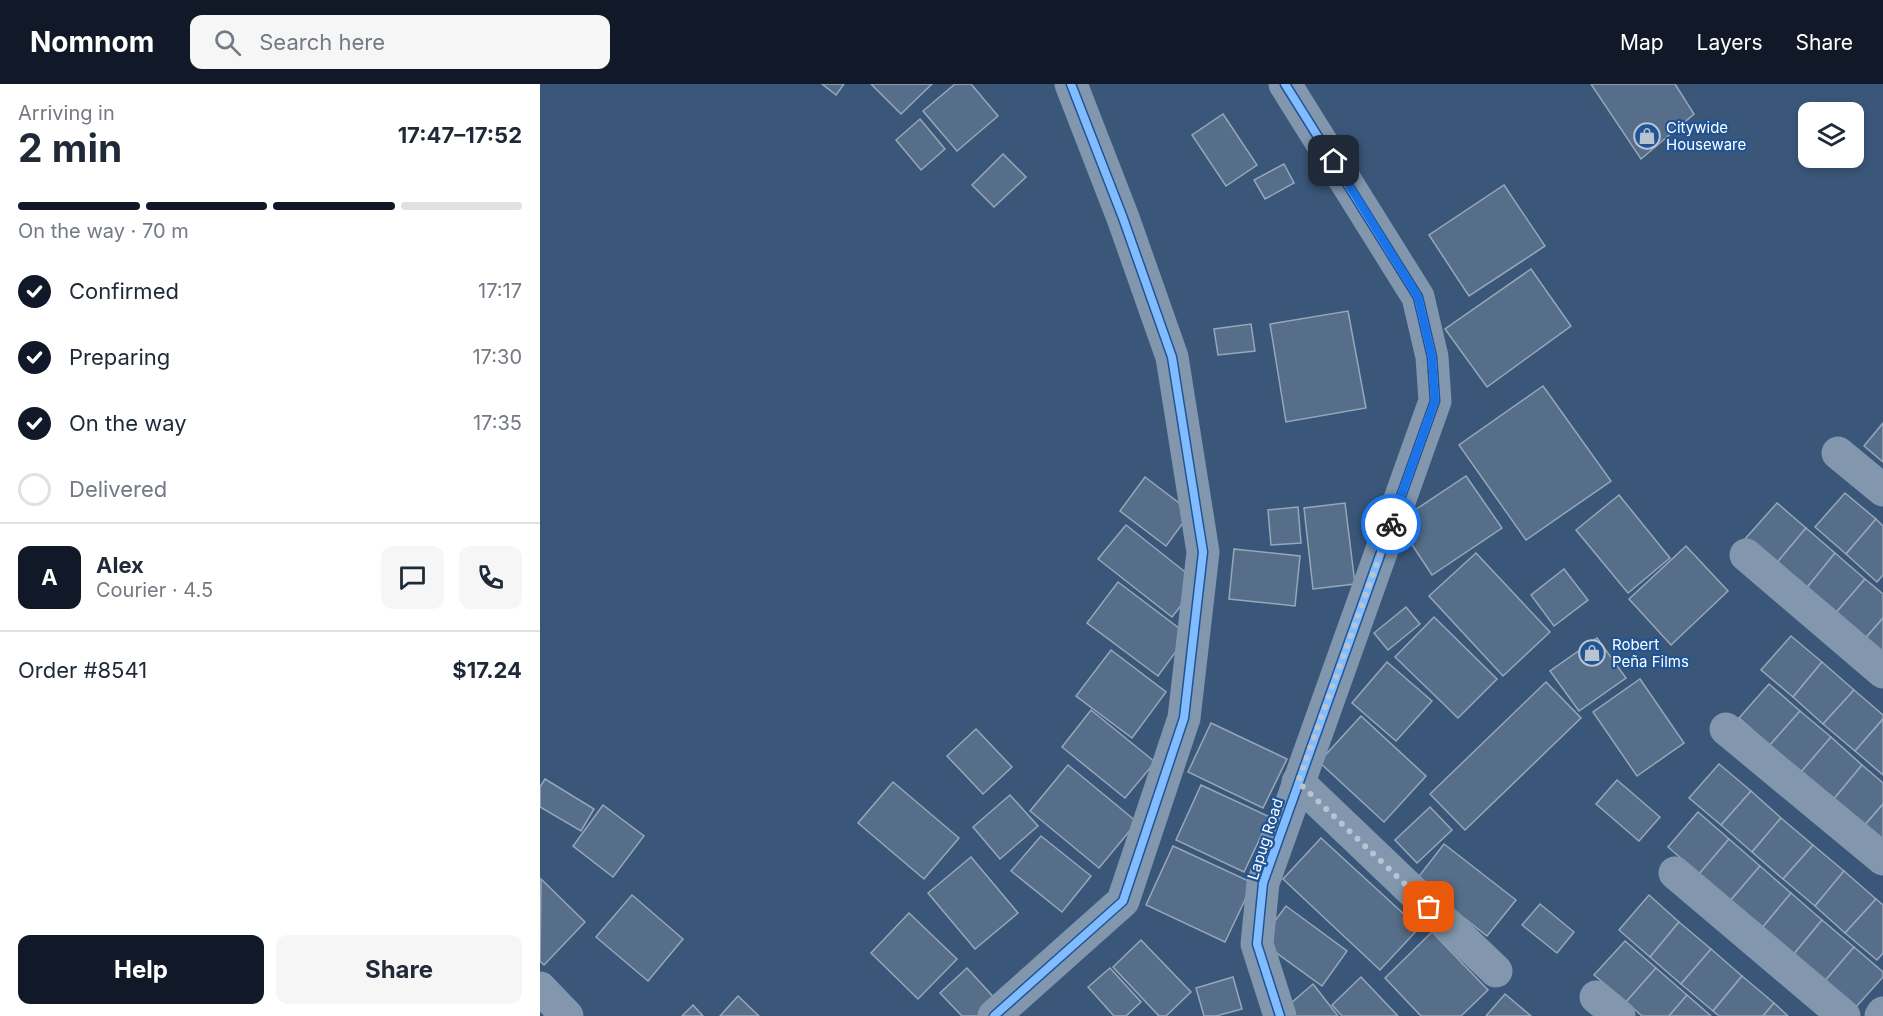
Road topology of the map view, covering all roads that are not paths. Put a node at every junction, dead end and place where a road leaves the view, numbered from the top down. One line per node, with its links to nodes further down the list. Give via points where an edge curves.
1 (1071, 84): 14 (street, via 1172,357 1203,552 1184,718 1123,901)
2 (1285, 84): 8 (street, Lapug Road, via 1418,297 1432,357 1435,401)
3 (1838, 453): 4 (street)
4 (1883, 490)
5 (1746, 555): 6 (street)
6 (1883, 672)
7 (1726, 729): 9 (street)
8 (1298, 782): 11 (street); 15 (street, Lapug Road, via 1263,884 1257,944)
9 (1883, 860)
10 (1675, 873): 16 (street)
11 (1496, 971)
12 (540, 988): 13 (street)
13 (567, 1016)
14 (994, 1016)
15 (1280, 1016)
16 (1844, 1016)

